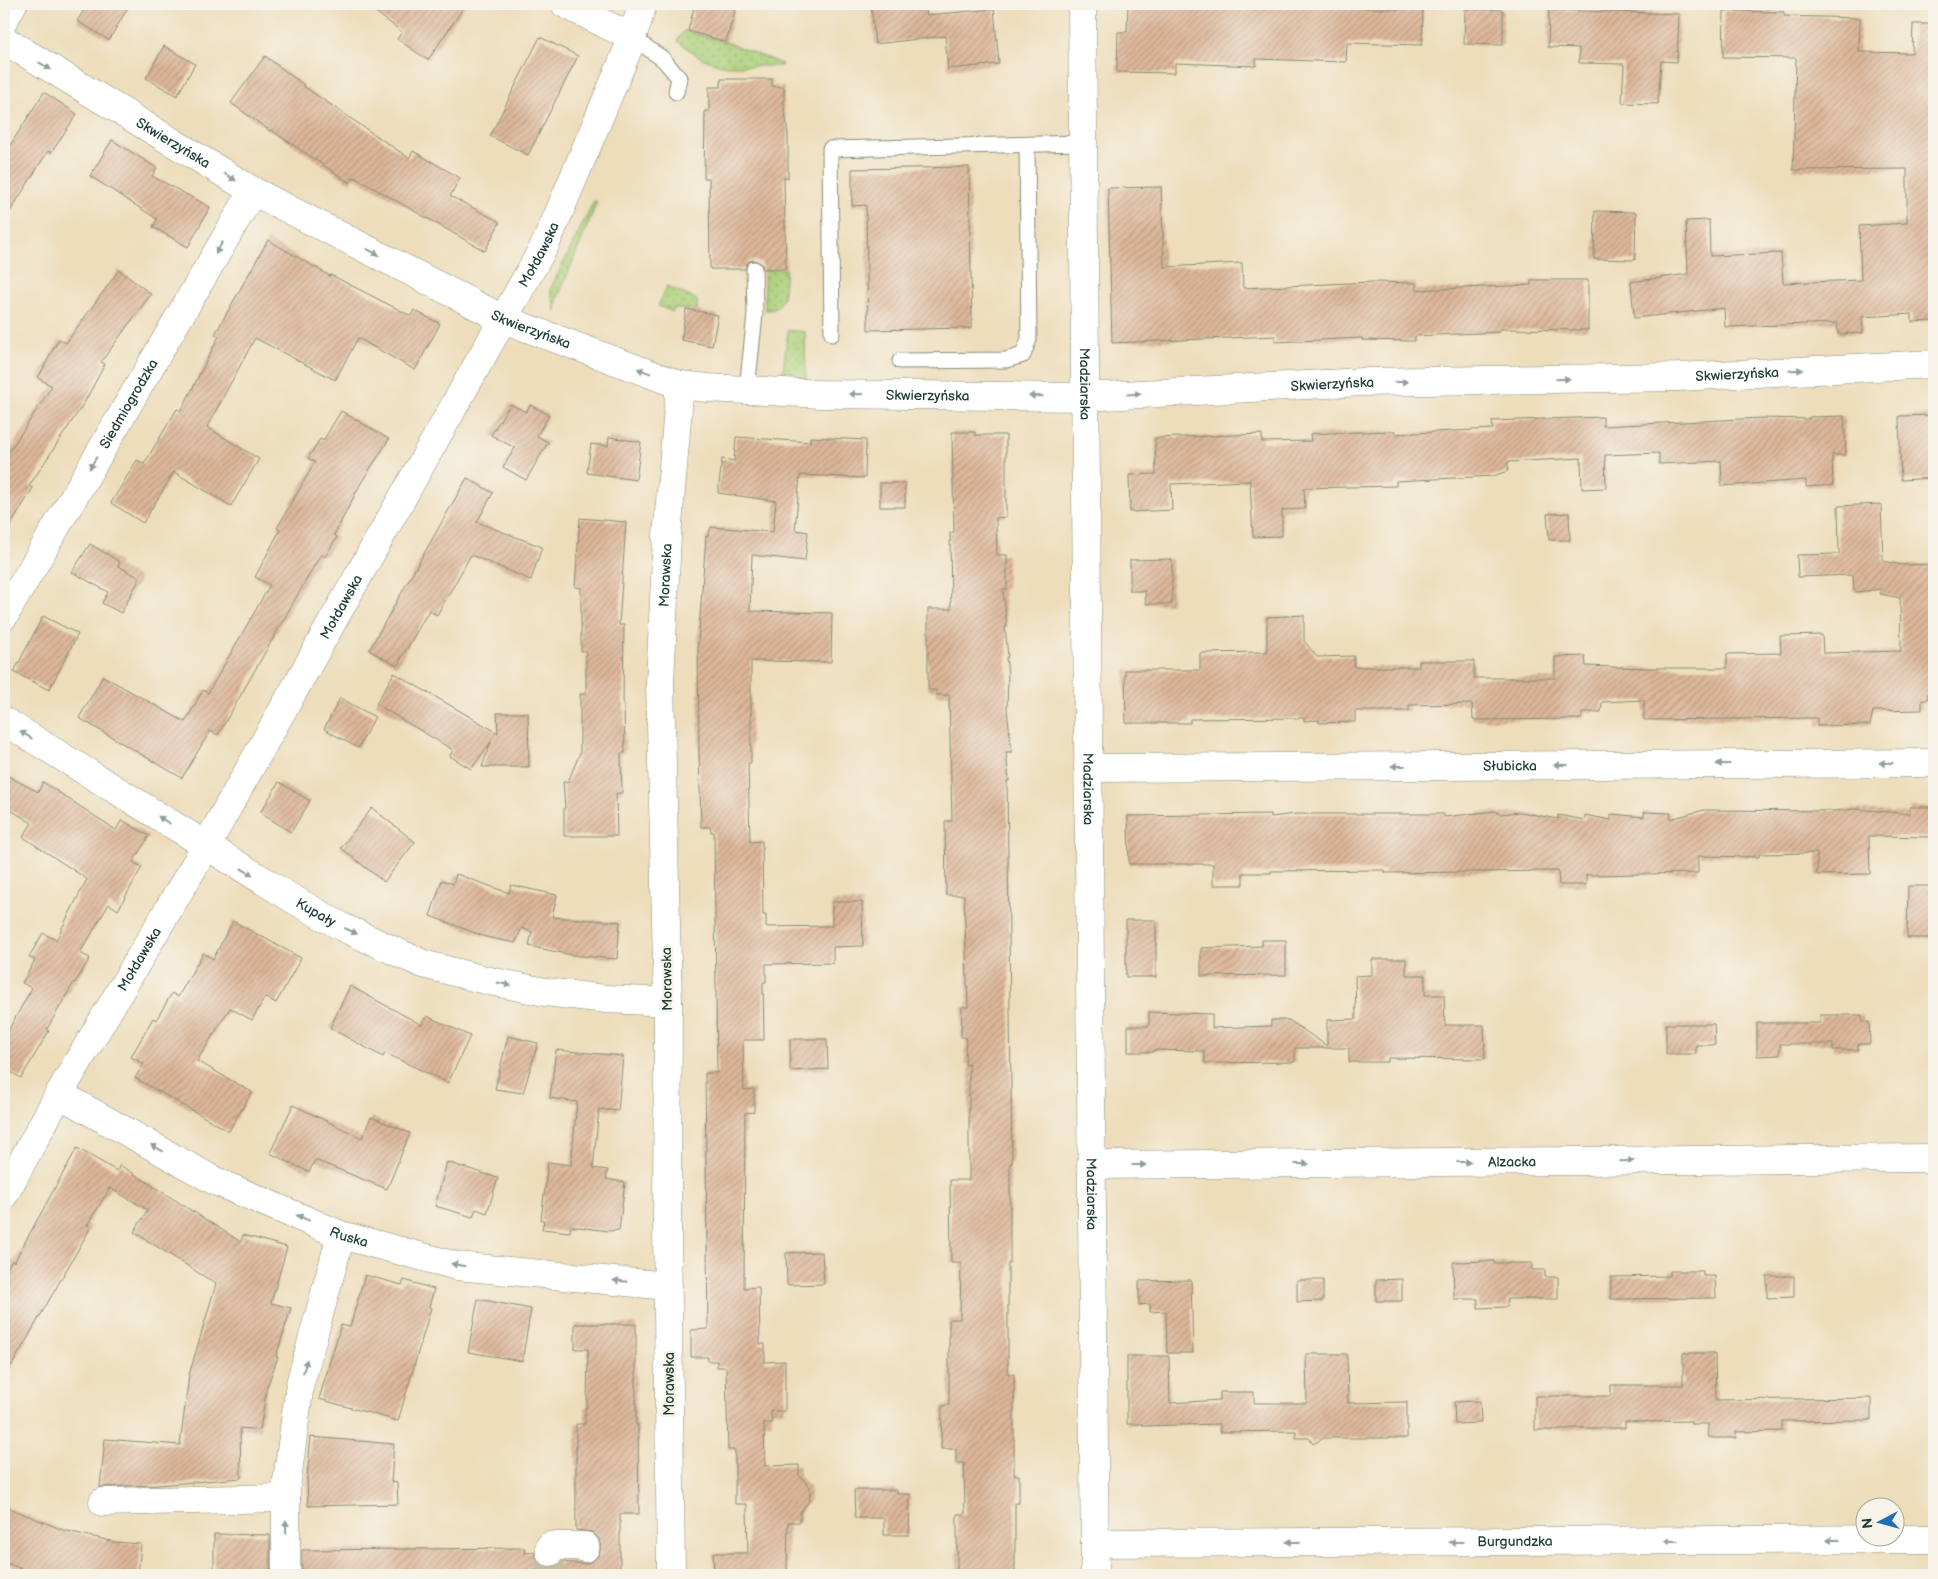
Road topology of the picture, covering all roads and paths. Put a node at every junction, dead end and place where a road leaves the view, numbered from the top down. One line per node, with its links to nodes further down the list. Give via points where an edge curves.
1 (13, 4): 5 (street)
2 (566, 4): 6 (street)
3 (643, 4): 6 (street, Mołdawska)
4 (1082, 4): 9 (street, Madziarska)
5 (4, 20)
6 (633, 38): 8 (lane, via 663,60 679,78); 13 (street, Mołdawska, via 546,243)
7 (4, 40): 11 (street, Skwierzyńska, one-way to 11)
8 (676, 92)
9 (1083, 143): 10 (lane); 19 (street, Madziarska)
10 (1027, 145): 14 (lane, via 830,149); 15 (lane, via 1029,340 1023,355 1006,360)
11 (253, 190): 13 (street, Skwierzyńska, one-way to 13); 20 (street, Siedmiogrodzka, one-way to 20)
12 (754, 269): 18 (lane, via 754,314)
13 (503, 319): 17 (street, Skwierzyńska, one-way to 13); 24 (street, Mołdawska)
14 (832, 334)
15 (900, 361)
16 (1934, 364): 19 (street, Skwierzyńska, one-way to 16, via 1363,382 1678,377)
17 (680, 384): 18 (street, Skwierzyńska); 25 (street, Morawska, via 667,536 660,682)
18 (747, 390): 19 (street, Skwierzyńska, one-way to 18)
19 (1085, 397): 23 (street, Madziarska)
20 (4, 616)
21 (4, 721): 24 (street, Kupały, one-way to 21)
22 (1934, 763): 23 (street, Słubicka, one-way to 23)
23 (1088, 768): 28 (street, Madziarska)
24 (206, 846): 25 (street, Kupały, one-way to 25, via 342,927 423,964 545,992); 26 (street, Mołdawska)
25 (668, 1002): 31 (street, Morawska)
26 (59, 1094): 29 (street, Mołdawska); 30 (street, Ruska, one-way to 26, via 215,1181)
27 (1934, 1158): 28 (street, Alzacka, one-way to 27)
28 (1091, 1165): 35 (street, Madziarska)
29 (4, 1194)
30 (340, 1235): 31 (street, Ruska, one-way to 30, via 457,1266); 32 (street, one-way to 30, via 300,1384)
31 (668, 1286): 39 (street, Morawska)
32 (286, 1498): 33 (street); 38 (street, one-way to 32)
33 (103, 1502)
34 (1934, 1539): 35 (street, Burgundzka, one-way to 35)
35 (1095, 1543): 40 (street, Madziarska)
36 (586, 1548): 37 (street, via 550,1546)
37 (550, 1552)
38 (286, 1575)
39 (670, 1575)
40 (1095, 1575)

